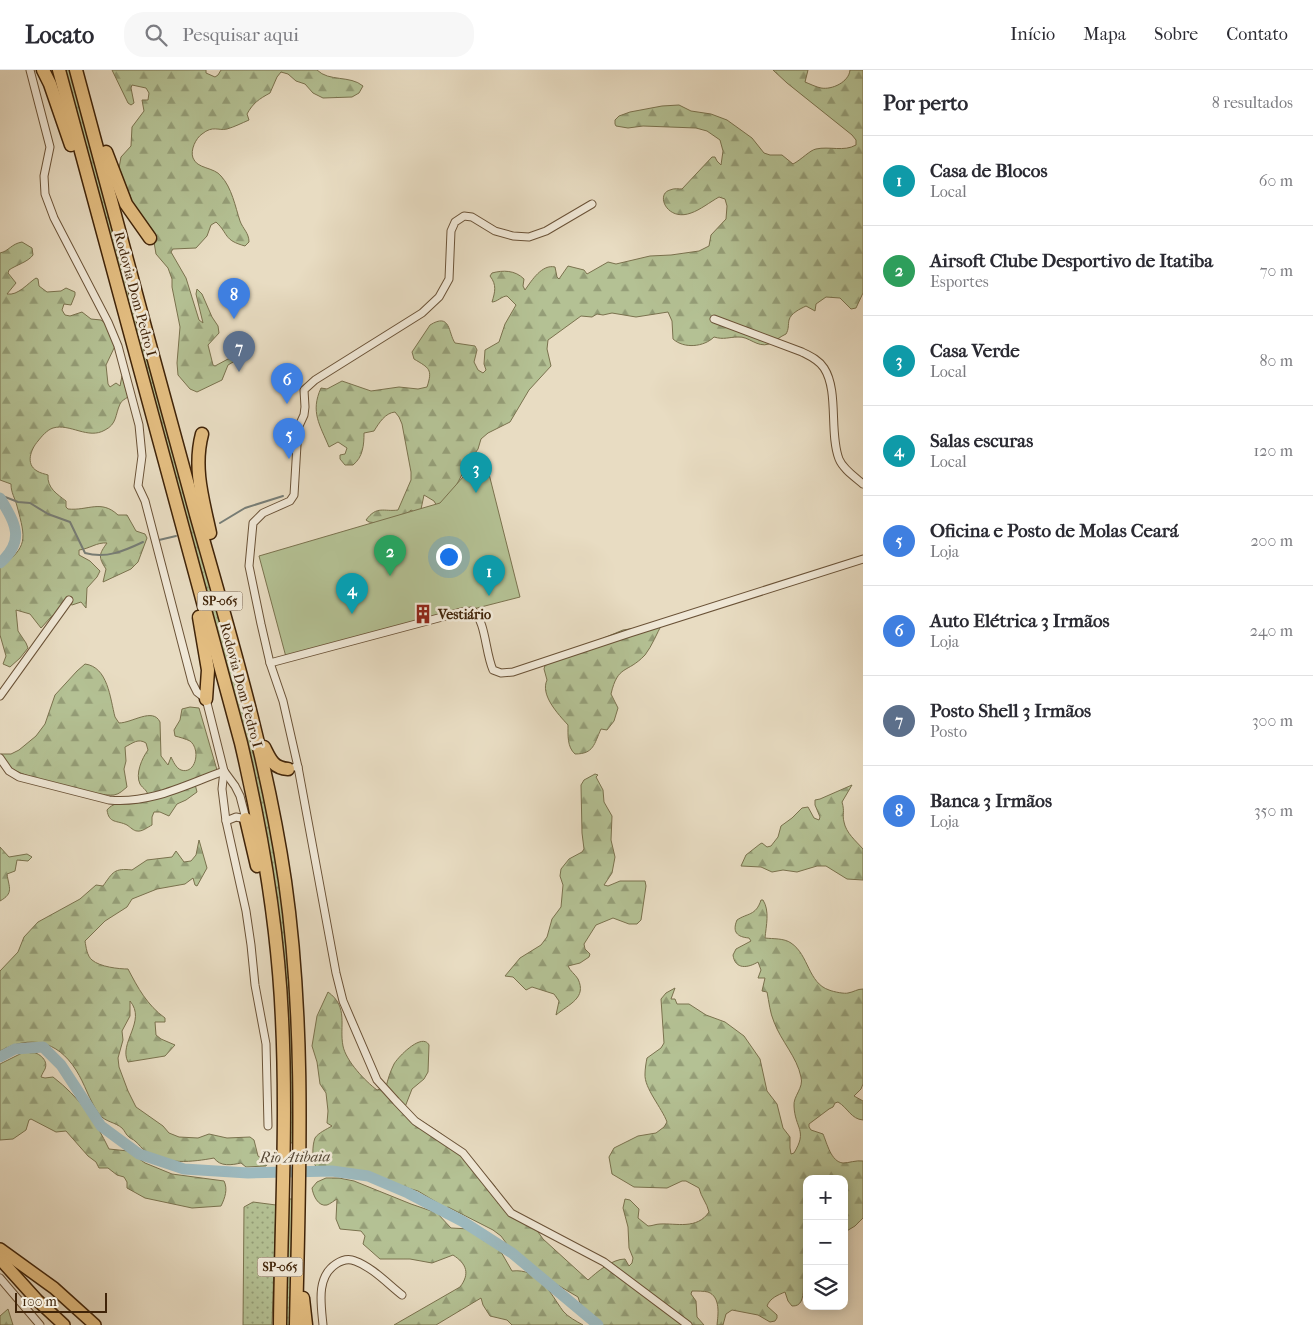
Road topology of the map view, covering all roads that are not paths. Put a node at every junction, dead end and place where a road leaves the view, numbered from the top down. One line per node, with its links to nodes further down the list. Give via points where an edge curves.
1 (30, 70): 17 (street, via 50,147 44,176 47,200 118,346 139,424 142,456 138,486 145,501 192,682)
2 (43, 70): 7 (highway)
3 (59, 70): 7 (highway, Rodovia Dom Pedro I / SP-065)
4 (76, 70): 6 (highway, via 119,190); 14 (highway, Rodovia Dom Pedro I / SP-065)
5 (592, 204): 15 (street, via 546,231 529,237 495,231 472,217 464,216 455,222 451,231 449,279 439,297 422,313 306,386 303,393 304,415 298,428 294,495 290,501 263,513 253,523 251,534 249,566)
6 (150, 238)
7 (111, 262): 11 (highway, Rodovia Dom Pedro I / SP-065)
8 (714, 319): 10 (street, via 815,359 824,369 830,387 840,461)
9 (202, 434): 14 (highway, via 197,458 199,482)
10 (863, 484)
11 (183, 526): 17 (highway, via 206,654); 25 (highway, Rodovia Dom Pedro I / SP-065, via 248,775 268,882)
12 (863, 559): 15 (street, via 513,672 494,670 488,659 482,624 473,611)
13 (69, 600): 16 (street)
14 (230, 634): 18 (highway, Rodovia Dom Pedro I / SP-065)
15 (270, 663): 20 (street, via 283,701)
16 (0, 696)
17 (206, 699): 21 (street)
18 (250, 715): 20 (highway, via 270,760 276,766); 22 (highway, Rodovia Dom Pedro I / SP-065, via 263,759)
19 (0, 758): 21 (street, via 9,771 25,779 123,801 153,797)
20 (293, 768): 22 (highway, via 277,777); 40 (street, via 343,1001 377,1080 415,1121 463,1153 511,1213 604,1262)
21 (224, 771): 23 (street, via 240,796); 24 (street, via 222,789)
22 (274, 817): 28 (highway, Rodovia Dom Pedro I / SP-065, via 293,950 298,1036)
23 (246, 819): 24 (street, via 236,817); 25 (highway)
24 (226, 821): 26 (street, via 246,911 266,1044)
25 (279, 976): 36 (highway, Rodovia Dom Pedro I / SP-065, via 284,1143)
26 (268, 1126)
27 (0, 1249): 32 (highway, via 60,1293)
28 (297, 1258): 37 (highway, Rodovia Dom Pedro I / SP-065); 38 (highway)
29 (0, 1260): 34 (highway, via 37,1300)
30 (0, 1278): 33 (street)
31 (402, 1295): 39 (street, via 355,1261 344,1260 332,1267 322,1284)
32 (85, 1316): 34 (highway, via 71,1312); 35 (highway)
33 (40, 1325)
34 (66, 1325)
35 (95, 1325)
36 (280, 1325)
37 (296, 1325)
38 (306, 1325)
39 (323, 1325)
40 (688, 1325)

